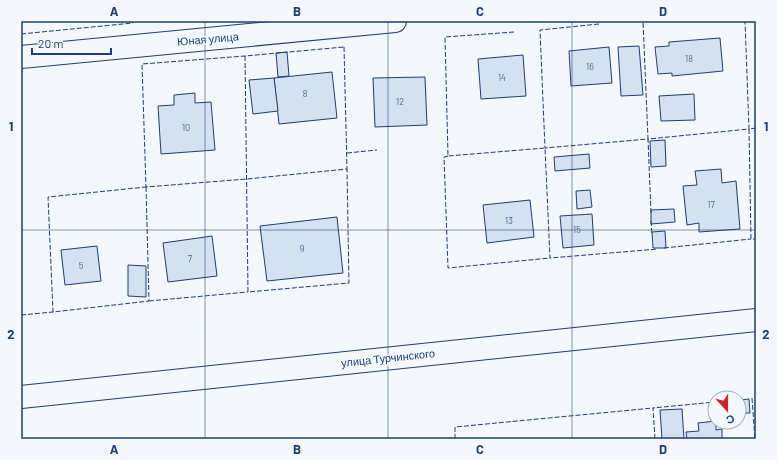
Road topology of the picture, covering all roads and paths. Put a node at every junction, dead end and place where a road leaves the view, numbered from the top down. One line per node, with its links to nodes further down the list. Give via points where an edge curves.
1 (395, 21): 2 (street, Юная улица)
2 (307, 25): 3 (street, Юная улица)
3 (21, 57)
4 (756, 320): 5 (street, улица Турчинского)
5 (21, 397)

